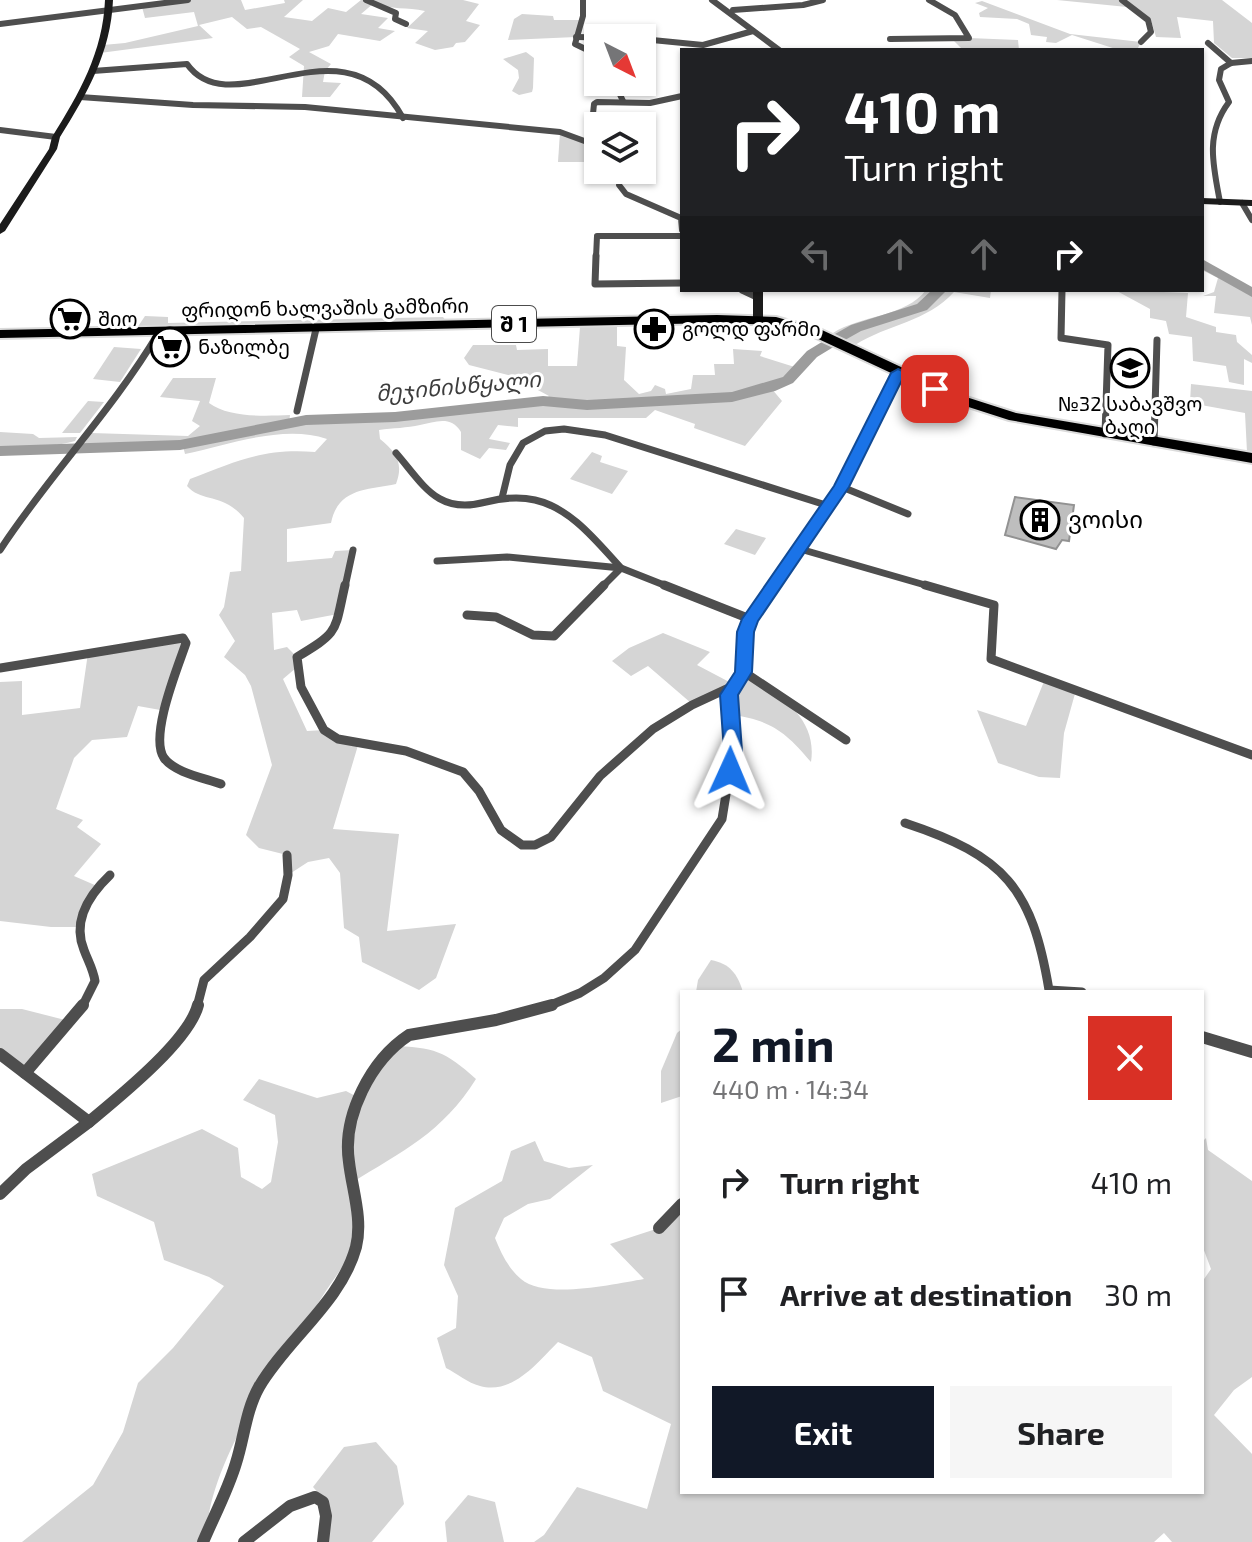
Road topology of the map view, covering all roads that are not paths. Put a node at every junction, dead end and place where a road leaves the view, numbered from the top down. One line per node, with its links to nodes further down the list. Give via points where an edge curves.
1 (109, 0): 10 (street)
2 (188, 0): 10 (street)
3 (366, 0): 12 (street, via 396,13 395,19)
4 (583, 0): 14 (street)
5 (712, 0): 9 (street)
6 (823, 0): 9 (street)
7 (929, 0): 17 (street, via 955,15 969,38)
8 (1122, 0): 20 (street, via 1148,20 1151,32)
9 (733, 10): 13 (street)
10 (109, 12): 11 (street); 26 (street, via 111,23)
11 (0, 24)
12 (406, 24)
13 (753, 31): 18 (street, via 703,45); 21 (street)
14 (576, 37): 15 (street); 23 (street, via 575,44)
15 (584, 37)
16 (890, 39): 17 (street)
17 (952, 39): 22 (street)
18 (656, 40)
19 (1208, 43): 25 (street)
20 (1142, 46)
21 (776, 48)
22 (961, 48)
23 (584, 50)
24 (1252, 61): 25 (street)
25 (1231, 63): 38 (street, via 1221,69 1219,80 1229,102 1217,115 1209,140)
26 (93, 71): 29 (street); 32 (street, via 187,64 201,80 218,86 304,72 339,73 380,86)
27 (621, 96): 30 (street)
28 (680, 96): 30 (street, via 650,103)
29 (80, 97): 32 (street, via 305,107); 34 (street)
30 (623, 101): 31 (street, via 602,100 594,104)
31 (593, 112)
32 (403, 118): 35 (street, via 560,132)
33 (0, 130): 34 (street)
34 (56, 137): 42 (street)
35 (584, 141)
36 (619, 184): 40 (street, via 626,194)
37 (1204, 201): 38 (street)
38 (1220, 202): 39 (street)
39 (1247, 203): 41 (street)
40 (680, 218)
41 (1252, 220)
42 (0, 231)
43 (680, 233): 44 (street, via 597,236 595,284)
44 (680, 283)
45 (1062, 292): 54 (street, via 1061,338 1108,345)
46 (758, 294): 47 (street)
47 (758, 320): 48 (highway, ფრიდონ ხალვაშის გამზირი / შ 1); 52 (highway, ფრიდონ ხალვაშის გამზირი / შ 1, via 817,333)
48 (316, 329): 49 (highway, ფრიდონ ხალვაშის გამზირი / შ 1); 53 (street)
49 (159, 332): 50 (highway, ფრიდონ ხალვაშის გამზირი / შ 1); 63 (street, via 134,374)
50 (0, 334)
51 (1157, 340): 55 (street)
52 (898, 373): 54 (highway, ფრიდონ ხალვაშის გამზირი / შ 1, via 985,408); 58 (street)
53 (297, 411)
54 (1105, 434): 55 (highway, ფრიდონ ხალვაშის გამზირი / შ 1)
55 (1154, 442): 57 (highway, ფრიდონ ხალვაშის გამზირი / შ 1)
56 (396, 453): 59 (street, via 442,502 455,507)
57 (1252, 458)
58 (842, 487): 60 (street); 61 (street)
59 (502, 498): 60 (street, via 511,463 525,440 560,430 598,433); 66 (street, via 549,503 571,515)
60 (829, 506): 62 (street)
61 (908, 514)
62 (800, 549): 68 (street); 73 (street, via 994,605 991,659)
63 (0, 550)
64 (353, 550): 71 (street, via 335,630 297,657 300,686 324,730 341,740 388,745 457,768 480,791 496,825 521,844 531,847 550,838 635,740 691,703)
65 (437, 561): 66 (street, via 507,557)
66 (621, 568): 67 (street, via 545,639 501,618); 68 (street)
67 (467, 615)
68 (750, 619): 70 (street)
69 (0, 668): 74 (street, via 183,638 186,643 158,749 166,760)
70 (744, 672): 71 (street); 72 (street)
71 (735, 685): 87 (street, via 729,695 733,751 722,819 650,924 645,943 586,992 496,1021 409,1035 380,1060 346,1144 357,1213 356,1247 252,1399 229,1484)
72 (846, 740)
73 (1252, 755)
74 (221, 784)
75 (905, 823): 78 (street, via 968,850 1021,894 1035,925)
76 (287, 855): 83 (street, via 283,899 204,980 194,1021)
77 (110, 875): 82 (street, via 97,886 77,927 92,967 95,983 90,995)
78 (1048, 990)
79 (1204, 1038): 80 (street)
80 (1252, 1052)
81 (0, 1054): 82 (street)
82 (25, 1073): 83 (street)
83 (89, 1122): 84 (street)
84 (0, 1194)
85 (680, 1206): 86 (street)
86 (659, 1228)
87 (203, 1542)
88 (244, 1542): 89 (street, via 309,1496 321,1501 326,1514)
89 (323, 1542)

